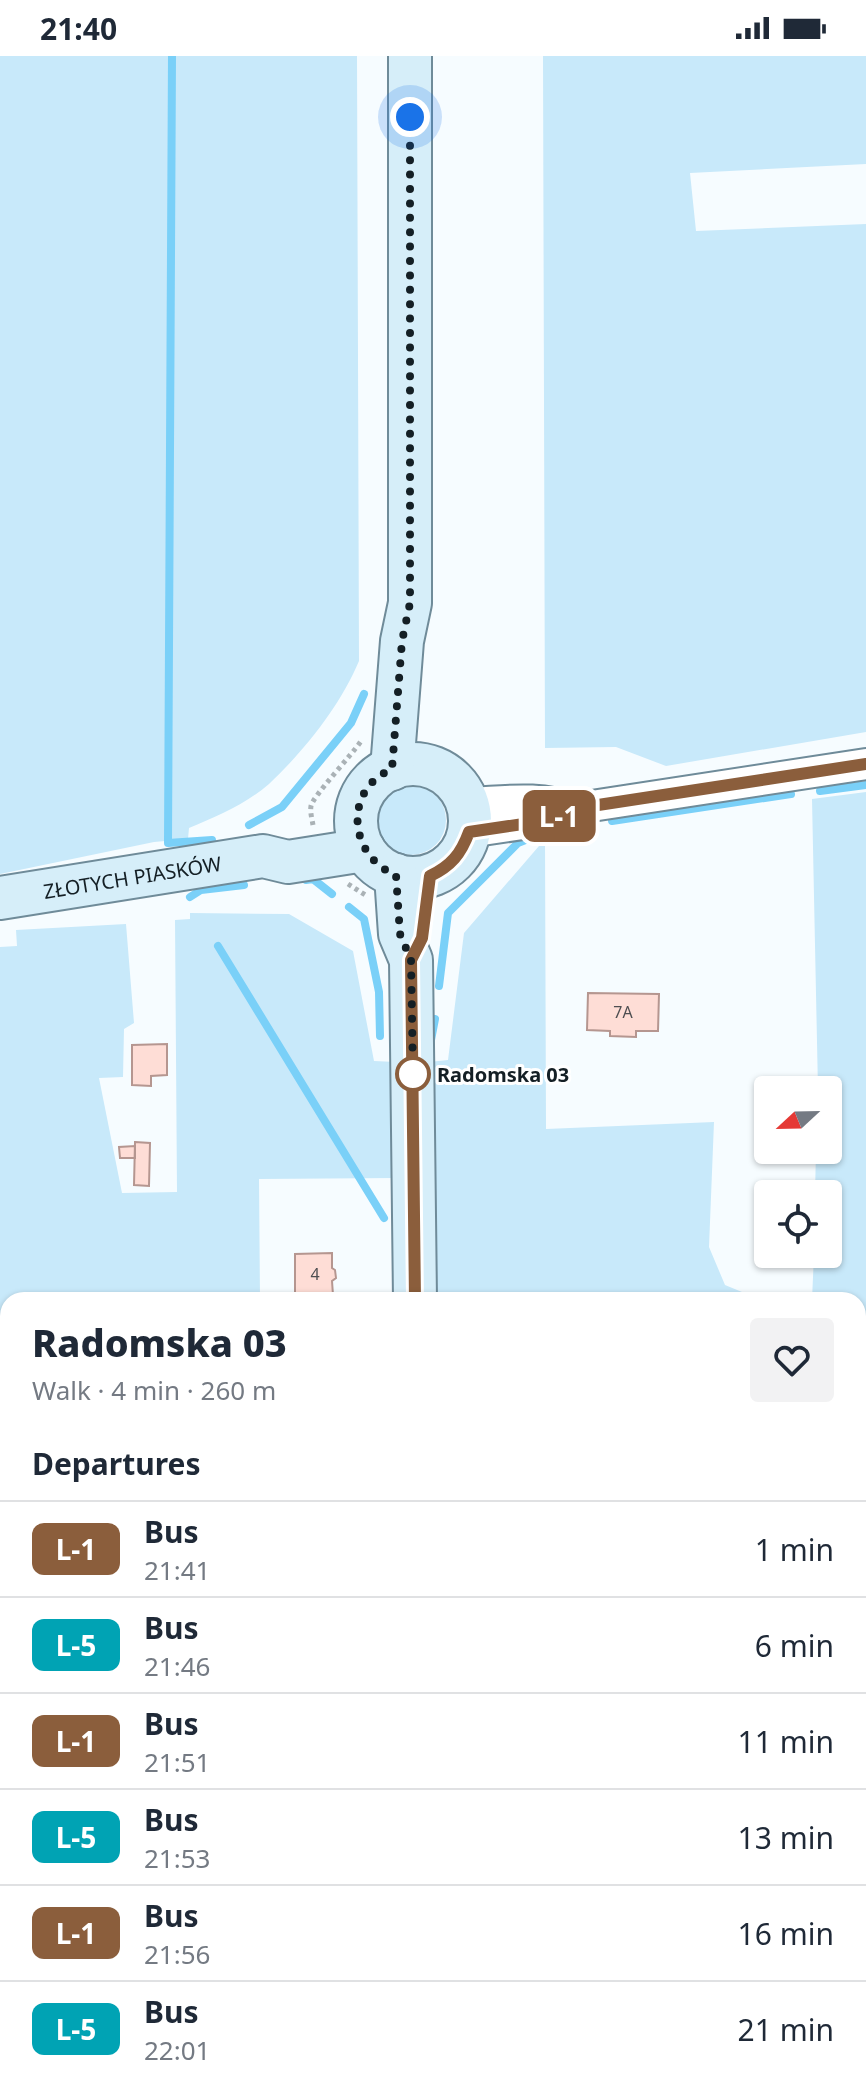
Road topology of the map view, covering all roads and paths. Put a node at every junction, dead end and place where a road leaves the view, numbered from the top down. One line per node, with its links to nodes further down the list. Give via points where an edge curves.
1 (410, 56): 3 (street, via 410,603 402,641)
2 (866, 764): 4 (street, via 572,809 538,800)
3 (409, 767): 4 (street, via 451,779 461,790); 5 (street, via 373,781 364,793)
4 (468, 818): 6 (street, via 464,847 455,860)
5 (354, 851): 6 (path); 6 (street); 7 (street, ZŁOTYCH PIASKÓW, via 288,862 263,856)
6 (399, 883): 8 (street, via 422,938 411,960)
7 (0, 898)
8 (415, 1292)

